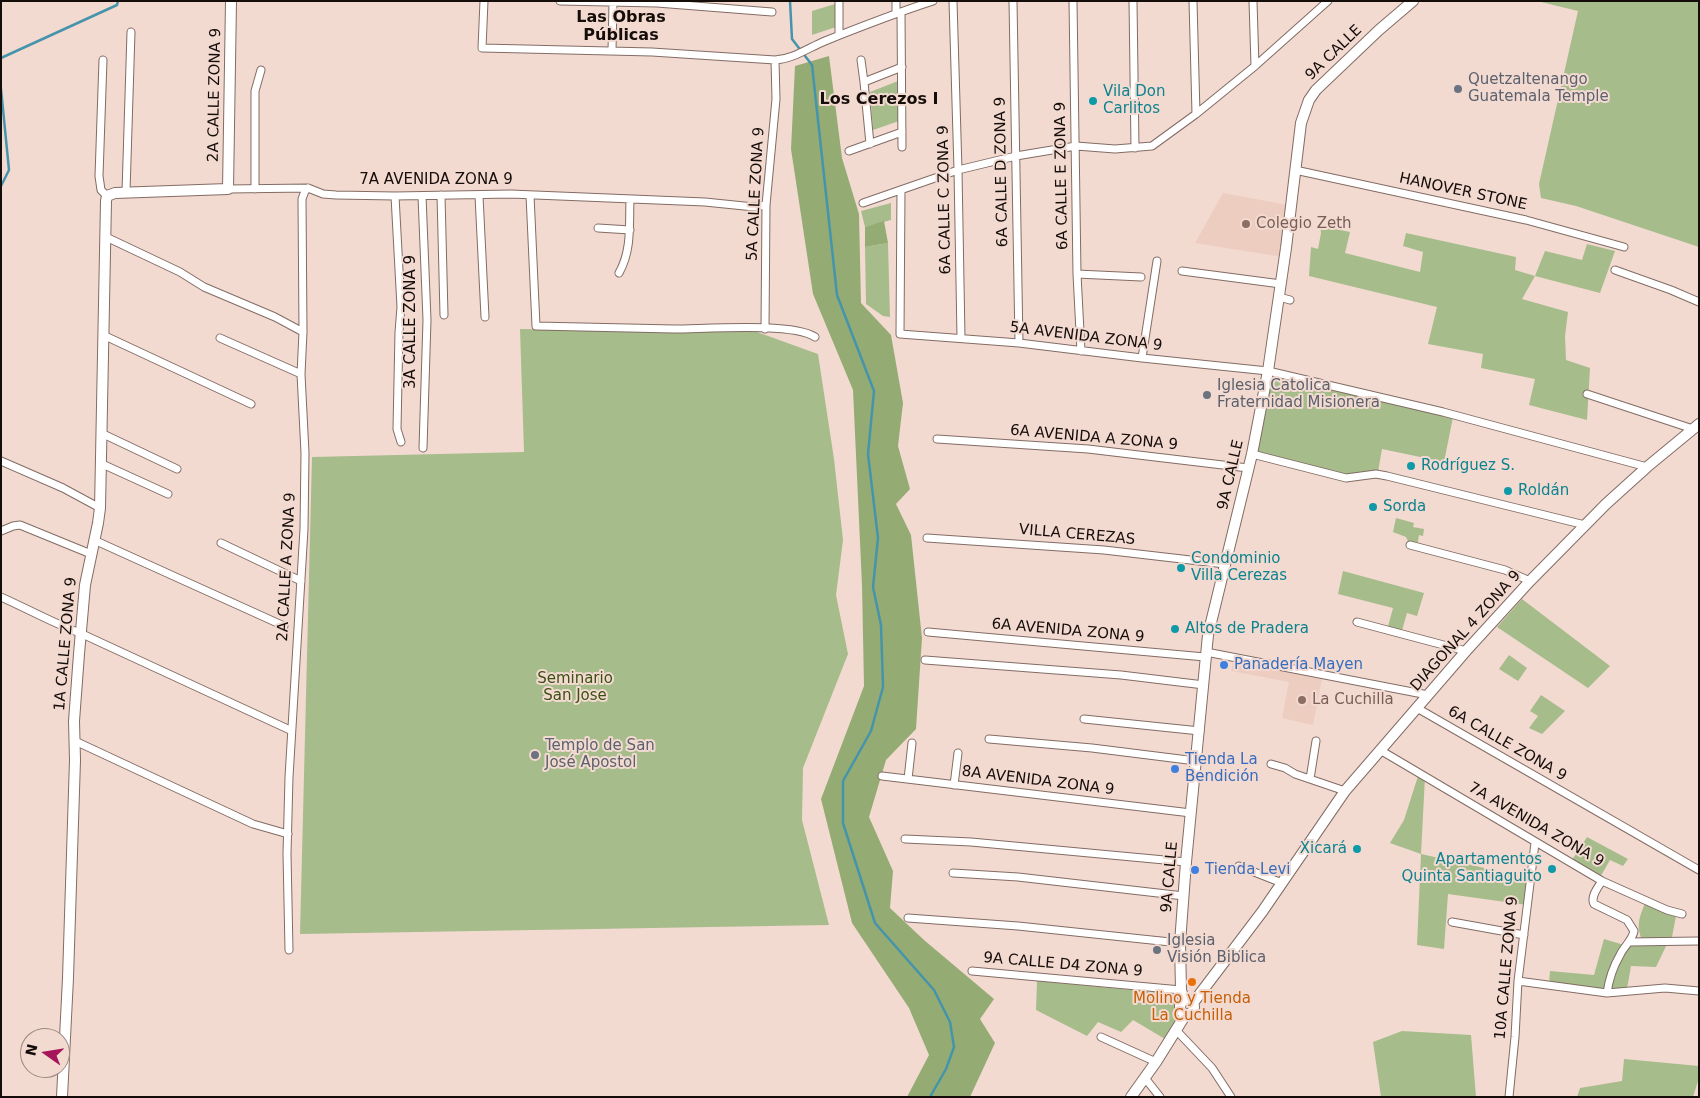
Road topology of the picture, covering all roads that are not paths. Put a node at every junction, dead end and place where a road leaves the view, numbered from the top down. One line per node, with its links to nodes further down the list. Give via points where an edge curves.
1 (231, 1): 39 (street, 2A CALLE ZONA 9)
2 (484, 1): 20 (street, via 482,48)
3 (560, 1): 15 (street)
4 (839, 1): 19 (street)
5 (896, 1): 17 (street)
6 (933, 1): 17 (street)
7 (954, 1): 36 (street, 6A CALLE C ZONA 9)
8 (1013, 1): 35 (street, 6A CALLE D ZONA 9)
9 (1073, 1): 31 (street, 6A CALLE E ZONA 9)
10 (1133, 1): 33 (street)
11 (1193, 1): 28 (street)
12 (1254, 1): 24 (street)
13 (1328, 1): 24 (street)
14 (1413, 1): 37 (street, 9A CALLE, via 1313,93 1301,123)
15 (613, 2): 16 (street); 20 (street)
16 (772, 12)
17 (898, 12): 19 (street); 25 (street)
18 (130, 32): 42 (street)
19 (839, 35): 22 (street, via 785,60)
20 (612, 51): 22 (street)
21 (103, 60): 45 (street, via 99,176 101,190)
22 (775, 60): 51 (street, 5A CALLE ZONA 9, via 776,99)
23 (860, 60): 27 (street)
24 (1255, 66): 28 (street)
25 (902, 67): 27 (street); 29 (street)
26 (261, 70): 40 (street, via 255,98)
27 (864, 82): 30 (street)
28 (1196, 114): 33 (street, via 1156,144)
29 (902, 132): 30 (street); 32 (street)
30 (870, 144): 34 (street)
31 (1076, 146): 33 (street); 35 (street); 60 (street, 6A CALLE E ZONA 9)
32 (902, 147)
33 (1135, 148)
34 (849, 151)
35 (1016, 156): 36 (street); 74 (street, 6A CALLE D ZONA 9)
36 (958, 170): 41 (street); 73 (street, 6A CALLE C ZONA 9)
37 (1295, 170): 55 (street, HANOVER STONE, via 1526,220); 62 (street, 9A CALLE)
38 (308, 188): 40 (street, 7A AVENIDA ZONA 9); 46 (street, 7A AVENIDA ZONA 9, via 323,194); 69 (street, 2A CALLE A ZONA 9, via 302,199)
39 (228, 189): 40 (street, 7A AVENIDA ZONA 9); 42 (street, 7A AVENIDA ZONA 9)
40 (255, 189)
41 (901, 190): 50 (street); 73 (street, 5A AVENIDA ZONA 9, via 900,334)
42 (126, 192): 45 (street, 7A AVENIDA ZONA 9)
43 (441, 195): 47 (street, 7A AVENIDA ZONA 9); 48 (street, 7A AVENIDA ZONA 9); 66 (street)
44 (530, 195): 48 (street, 7A AVENIDA ZONA 9); 49 (street, 7A AVENIDA ZONA 9); 68 (street, via 536,326)
45 (107, 196): 54 (street, 1A CALLE ZONA 9)
46 (395, 196): 47 (street, 7A AVENIDA ZONA 9); 84 (street, via 401,307 397,428)
47 (422, 196): 85 (street, 3A CALLE ZONA 9, via 427,320)
48 (479, 196): 67 (street)
49 (630, 199): 51 (street, 7A AVENIDA ZONA 9, via 754,207); 53 (street)
50 (864, 203)
51 (766, 205): 68 (street, 5A CALLE ZONA 9)
52 (598, 228): 53 (street)
53 (630, 230): 59 (street, via 628,251)
54 (106, 237): 69 (street); 70 (street, 1A CALLE ZONA 9)
55 (1624, 247)
56 (1157, 262): 76 (street)
57 (1615, 270): 65 (street)
58 (1182, 271): 62 (street)
59 (619, 273)
60 (1078, 274): 61 (street); 75 (street, 6A CALLE E ZONA 9)
61 (1141, 277)
62 (1281, 284): 63 (street, 9A CALLE)
63 (1279, 297): 64 (street); 77 (street, 9A CALLE)
64 (1290, 300)
65 (1699, 302)
66 (444, 315)
67 (485, 317)
68 (765, 329): 71 (street, via 804,331)
69 (303, 332): 78 (street, 2A CALLE A ZONA 9)
70 (103, 335): 80 (street); 82 (street, 1A CALLE ZONA 9)
71 (815, 337)
72 (220, 338): 78 (street)
73 (961, 338): 74 (street, 5A AVENIDA ZONA 9)
74 (1019, 343): 75 (street, 5A AVENIDA ZONA 9)
75 (1081, 351): 76 (street, 5A AVENIDA ZONA 9)
76 (1142, 358): 77 (street, 5A AVENIDA ZONA 9)
77 (1268, 371): 86 (street, 9A CALLE); 89 (street, 5A AVENIDA ZONA 9, via 1443,412)
78 (301, 374): 102 (street, 2A CALLE A ZONA 9, via 305,453)
79 (1587, 394): 81 (street)
80 (251, 404)
81 (1696, 426): 89 (street, DIAGONAL 4 ZONA 9)
82 (101, 433): 88 (street, 1A CALLE ZONA 9); 91 (street)
83 (936, 439): 90 (street, 6A AVENIDA A ZONA 9, via 1088,448)
84 (400, 442)
85 (423, 448)
86 (1252, 454): 90 (street, 9A CALLE); 94 (street, via 1346,478 1376,474 1387,476)
87 (1, 461): 93 (street)
88 (100, 463): 92 (street); 93 (street, 1A CALLE ZONA 9)
89 (1647, 467): 94 (street, DIAGONAL 4 ZONA 9)
90 (1248, 468): 101 (street, 9A CALLE)
91 (177, 469)
92 (168, 494)
93 (100, 508): 97 (street, 1A CALLE ZONA 9)
94 (1585, 525): 103 (street, DIAGONAL 4 ZONA 9)
95 (1, 531): 100 (street, via 20,525)
96 (927, 538): 101 (street, VILLA CEREZAS, via 1104,550)
97 (94, 540): 100 (street, 1A CALLE ZONA 9); 106 (street)
98 (221, 543): 102 (street)
99 (1410, 545): 103 (street, via 1505,570)
100 (91, 554): 108 (street, 1A CALLE ZONA 9)
101 (1225, 564): 110 (street, 9A CALLE)
102 (301, 581): 116 (street, 2A CALLE A ZONA 9)
103 (1530, 581): 109 (street, DIAGONAL 4 ZONA 9)
104 (1, 597): 108 (street)
105 (1357, 622): 109 (street)
106 (284, 626)
107 (928, 632): 110 (street, 6A AVENIDA ZONA 9)
108 (80, 633): 116 (street); 119 (street, 1A CALLE ZONA 9)
109 (1466, 651): 113 (street, DIAGONAL 4 ZONA 9)
110 (1206, 654): 112 (street, 9A CALLE); 113 (street, 6A AVENIDA ZONA 9)
111 (925, 660): 112 (street, via 1121,675)
112 (1204, 685): 117 (street, 9A CALLE)
113 (1428, 695): 114 (street, DIAGONAL 4 ZONA 9)
114 (1417, 708): 122 (street, DIAGONAL 4 ZONA 9); 137 (street, 6A CALLE ZONA 9)
115 (1084, 720): 117 (street)
116 (290, 730): 132 (street, 2A CALLE A ZONA 9)
117 (1200, 731): 124 (street, 9A CALLE)
118 (990, 739): 124 (street)
119 (75, 741): 132 (street, via 239,818); 159 (street, 1A CALLE ZONA 9)
120 (1316, 741): 127 (street)
121 (912, 743): 128 (street)
122 (1380, 750): 130 (street, DIAGONAL 4 ZONA 9); 134 (street, 7A AVENIDA ZONA 9)
123 (958, 753): 129 (street)
124 (1196, 761): 131 (street, 9A CALLE)
125 (1271, 764): 127 (street)
126 (882, 776): 128 (street, 8A AVENIDA ZONA 9)
127 (1310, 779): 130 (street)
128 (908, 780): 129 (street, 8A AVENIDA ZONA 9)
129 (954, 785): 131 (street, 8A AVENIDA ZONA 9)
130 (1346, 791): 140 (street, DIAGONAL 4 ZONA 9)
131 (1191, 813): 135 (street, 9A CALLE)
132 (288, 834): 149 (street, 2A CALLE A ZONA 9)
133 (905, 839): 135 (street)
134 (1535, 843): 139 (street, 7A AVENIDA ZONA 9); 145 (street, 10A CALLE ZONA 9)
135 (1186, 862): 141 (street, 9A CALLE)
136 (1239, 866): 140 (street)
137 (1699, 870)
138 (953, 873): 141 (street)
139 (1602, 881): 142 (street, 7A AVENIDA ZONA 9); 147 (street, via 1592,901 1627,920 1633,933)
140 (1282, 883): 154 (street, DIAGONAL 4 ZONA 9, via 1200,996)
141 (1184, 896): 148 (street, 9A CALLE)
142 (1682, 914)
143 (908, 918): 148 (street)
144 (1452, 922): 145 (street)
145 (1524, 935): 151 (street, 10A CALLE ZONA 9)
146 (1699, 941): 147 (street)
147 (1629, 942): 153 (street, via 1612,972)
148 (1180, 943): 154 (street, 9A CALLE)
149 (289, 950)
150 (972, 971): 154 (street, 9A CALLE D4 ZONA 9)
151 (1518, 981): 153 (street); 163 (street, 10A CALLE ZONA 9)
152 (1699, 991): 153 (street, via 1665,988)
153 (1607, 993)
154 (1186, 998): 155 (street, DIAGONAL 4 ZONA 9, via 1194,1008)
155 (1176, 1030): 157 (street); 162 (street, via 1212,1068)
156 (1101, 1037): 157 (street)
157 (1156, 1062): 158 (street)
158 (1145, 1078): 160 (street); 161 (street)
159 (62, 1097)
160 (1132, 1097)
161 (1160, 1097)
162 (1231, 1097)
163 (1509, 1097)

